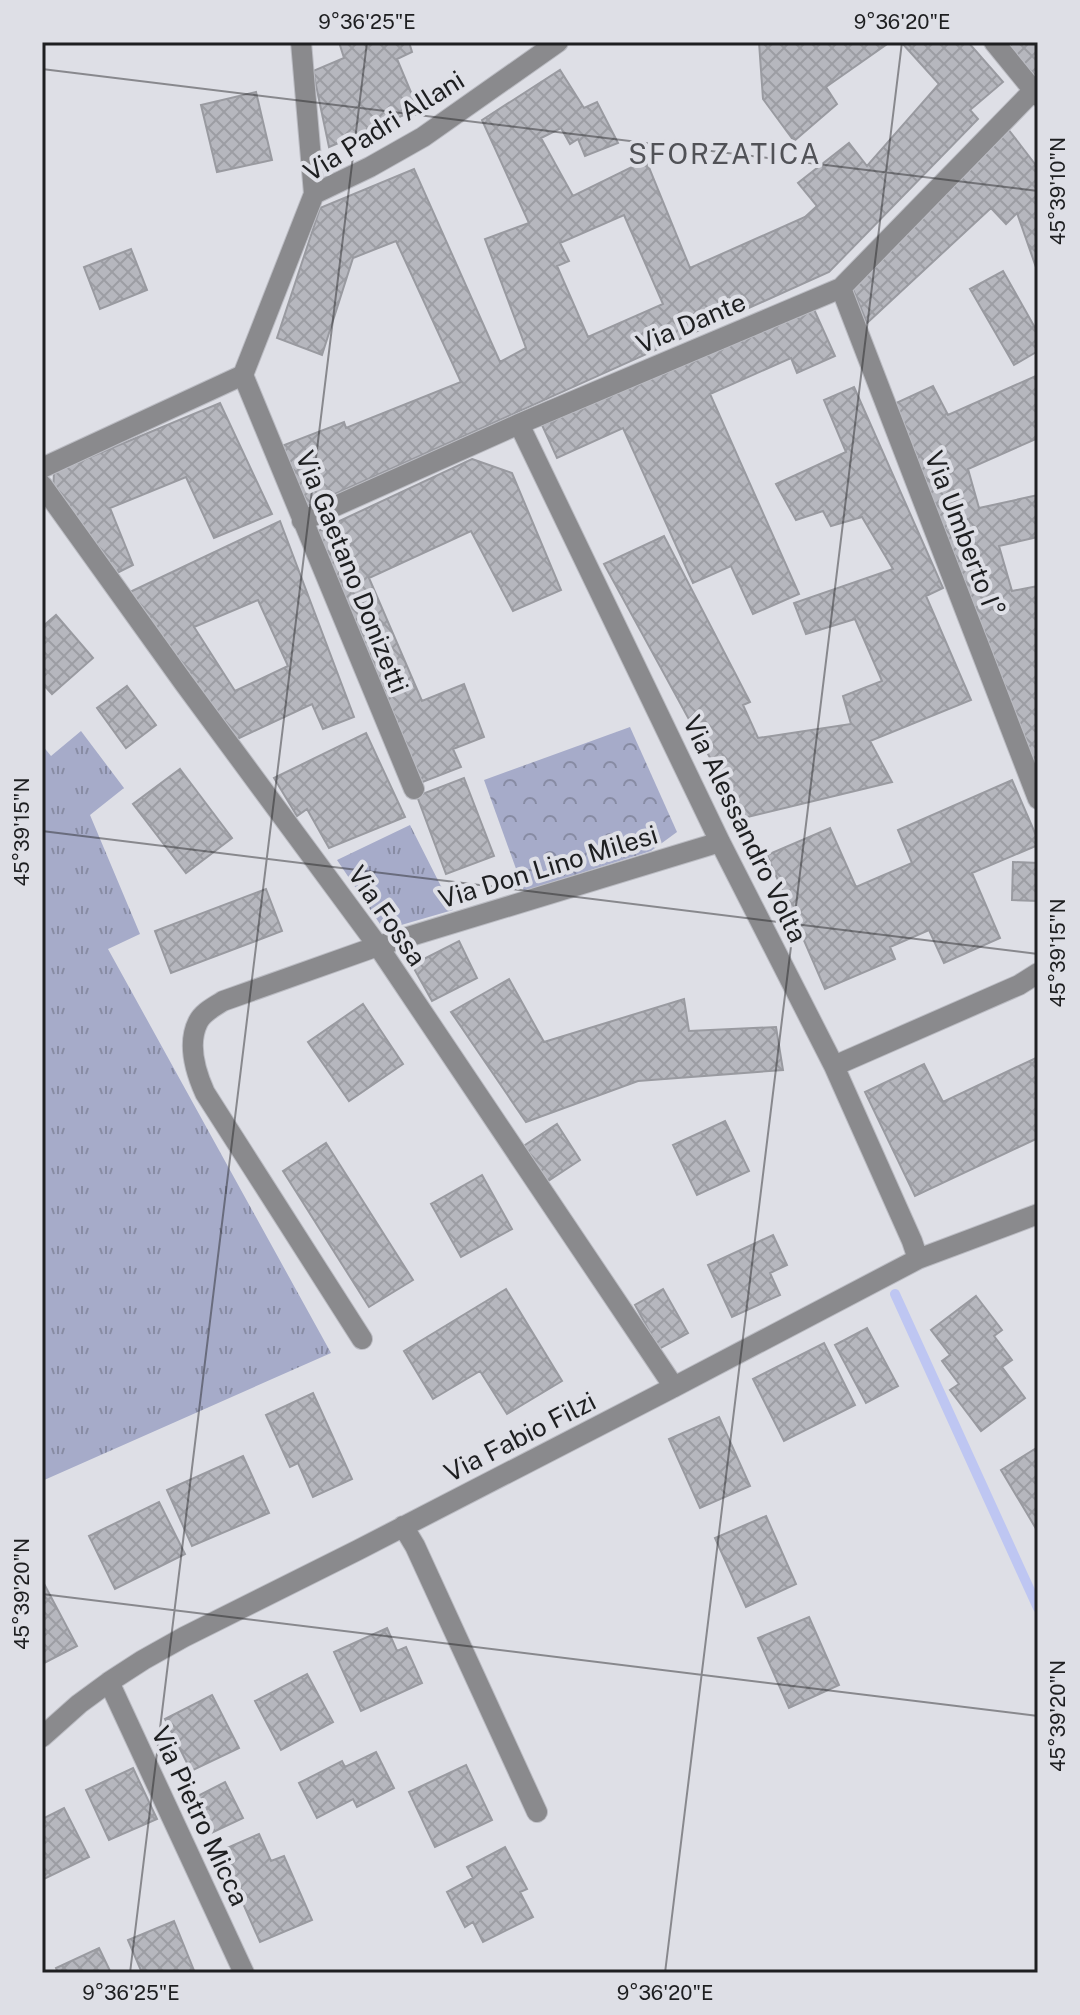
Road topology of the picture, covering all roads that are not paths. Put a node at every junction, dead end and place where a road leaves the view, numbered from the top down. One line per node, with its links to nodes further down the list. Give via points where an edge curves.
1 (301, 42): 5 (street)
2 (558, 42): 5 (street, Via Padri Allani, via 414,143)
3 (994, 42): 4 (street)
4 (1036, 94): 6 (street, Via Dante)
5 (314, 194): 7 (street, Via Padri Allani)
6 (841, 288): 8 (street, Via Dante); 13 (street, Via Umberto I°)
7 (243, 375): 9 (street); 11 (street, Via Gaetano Donizetti)
8 (519, 424): 11 (street, Via Dante); 14 (street, Via Alessandro Volta)
9 (42, 468)
10 (42, 485): 15 (street, Via Fossa)
11 (302, 521): 12 (street, Via Gaetano Donizetti)
12 (414, 789)
13 (1038, 799)
14 (720, 842): 15 (street, Via Don Lino Milesi); 17 (street, Via Alessandro Volta)
15 (378, 946): 20 (street, Via Don Lino Milesi, via 223,1001 204,1013 194,1040 195,1066 212,1106); 21 (street, Via Fossa)
16 (1038, 973): 17 (street)
17 (834, 1066): 19 (street, Via Alessandro Volta)
18 (1038, 1214): 19 (street, Via Fabio Filzi)
19 (918, 1259): 21 (street, Via Fabio Filzi)
20 (362, 1339)
21 (674, 1387): 22 (street, Via Fabio Filzi)
22 (403, 1526): 23 (street, Via Fabio Filzi, via 184,1637); 25 (street)
23 (109, 1682): 24 (street, Via Fabio Filzi); 26 (street, Via Pietro Micca)
24 (42, 1737)
25 (537, 1812)
26 (244, 1973)

